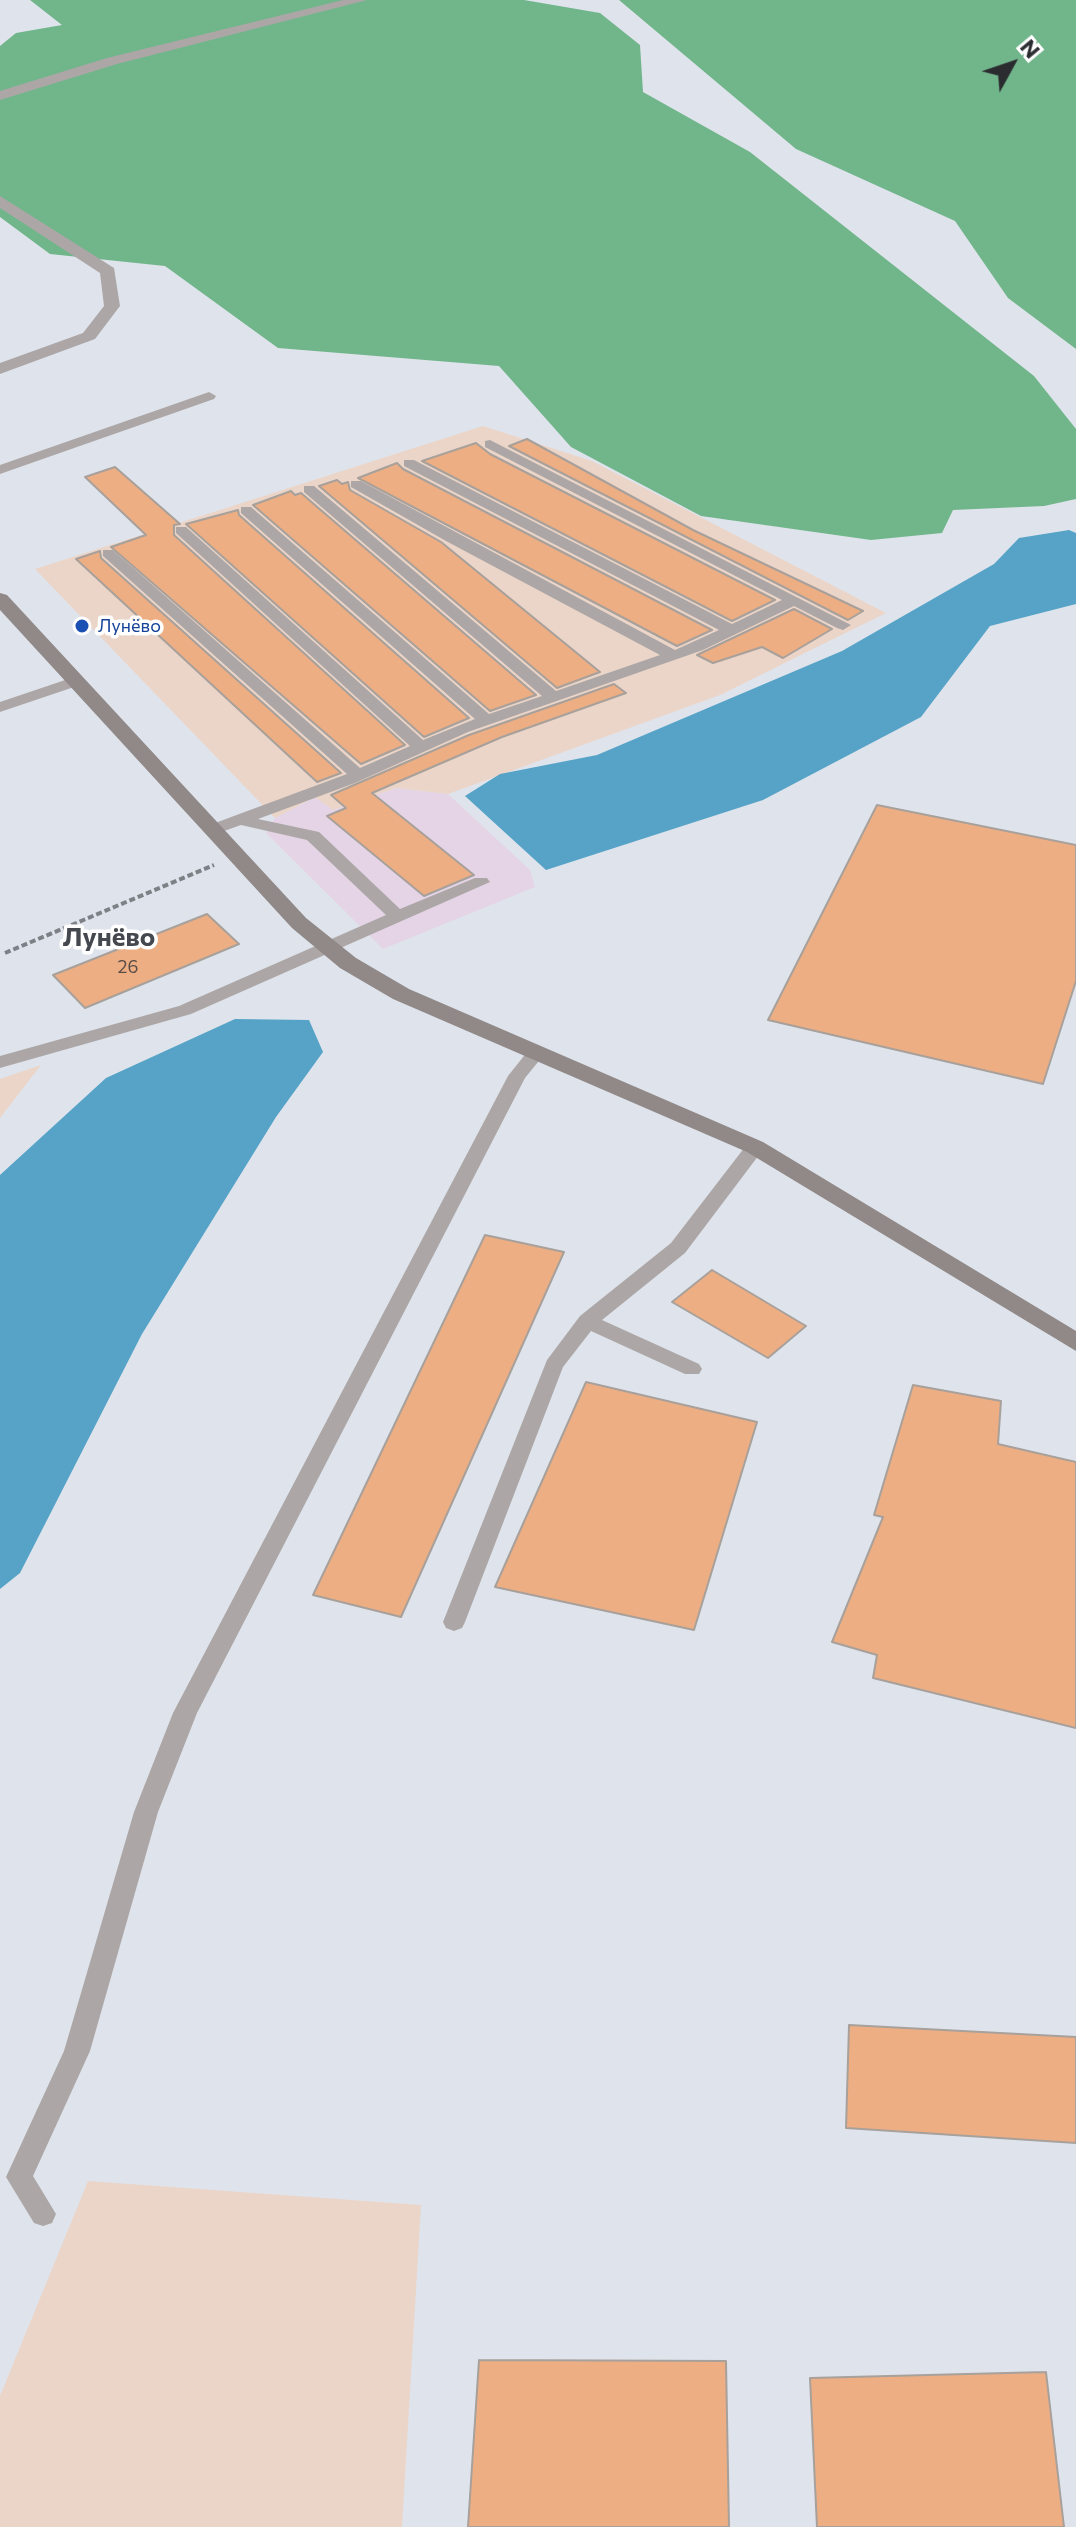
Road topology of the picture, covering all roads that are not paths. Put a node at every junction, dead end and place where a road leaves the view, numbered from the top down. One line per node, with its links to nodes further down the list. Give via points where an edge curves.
1 (360, 0): 2 (street, via 112,61)
2 (0, 96)
3 (0, 201): 4 (street, via 108,271 112,306 89,336)
4 (0, 369)
5 (209, 396): 8 (lane)
6 (490, 444): 15 (lane)
7 (409, 463): 17 (lane)
8 (0, 470)
9 (356, 484): 18 (lane)
10 (309, 489): 20 (lane)
11 (246, 510): 22 (lane)
12 (181, 530): 23 (lane)
13 (108, 553): 24 (lane)
14 (0, 599): 19 (street)
15 (794, 600): 16 (lane); 17 (lane)
16 (843, 625)
17 (731, 630): 18 (lane)
18 (673, 655): 20 (lane)
19 (77, 681): 21 (lane); 26 (street)
20 (553, 697): 22 (lane)
21 (0, 707)
22 (486, 720): 23 (lane)
23 (421, 747): 24 (lane)
24 (358, 775): 25 (lane)
25 (240, 820): 26 (lane); 28 (lane, via 313,836)
26 (213, 830): 29 (street)
27 (481, 882): 28 (lane)
28 (398, 916): 29 (lane)
29 (327, 946): 30 (street, via 401,994); 31 (lane, via 185,1010)
30 (538, 1051): 32 (street); 37 (lane, via 517,1076 185,1713 146,1812 77,2051 19,2177)
31 (0, 1062)
32 (755, 1147): 33 (lane, via 678,1248); 34 (street)
33 (587, 1321): 35 (lane); 36 (lane, via 554,1365)
34 (1076, 1342)
35 (692, 1369)
36 (454, 1622)
37 (43, 2214)

